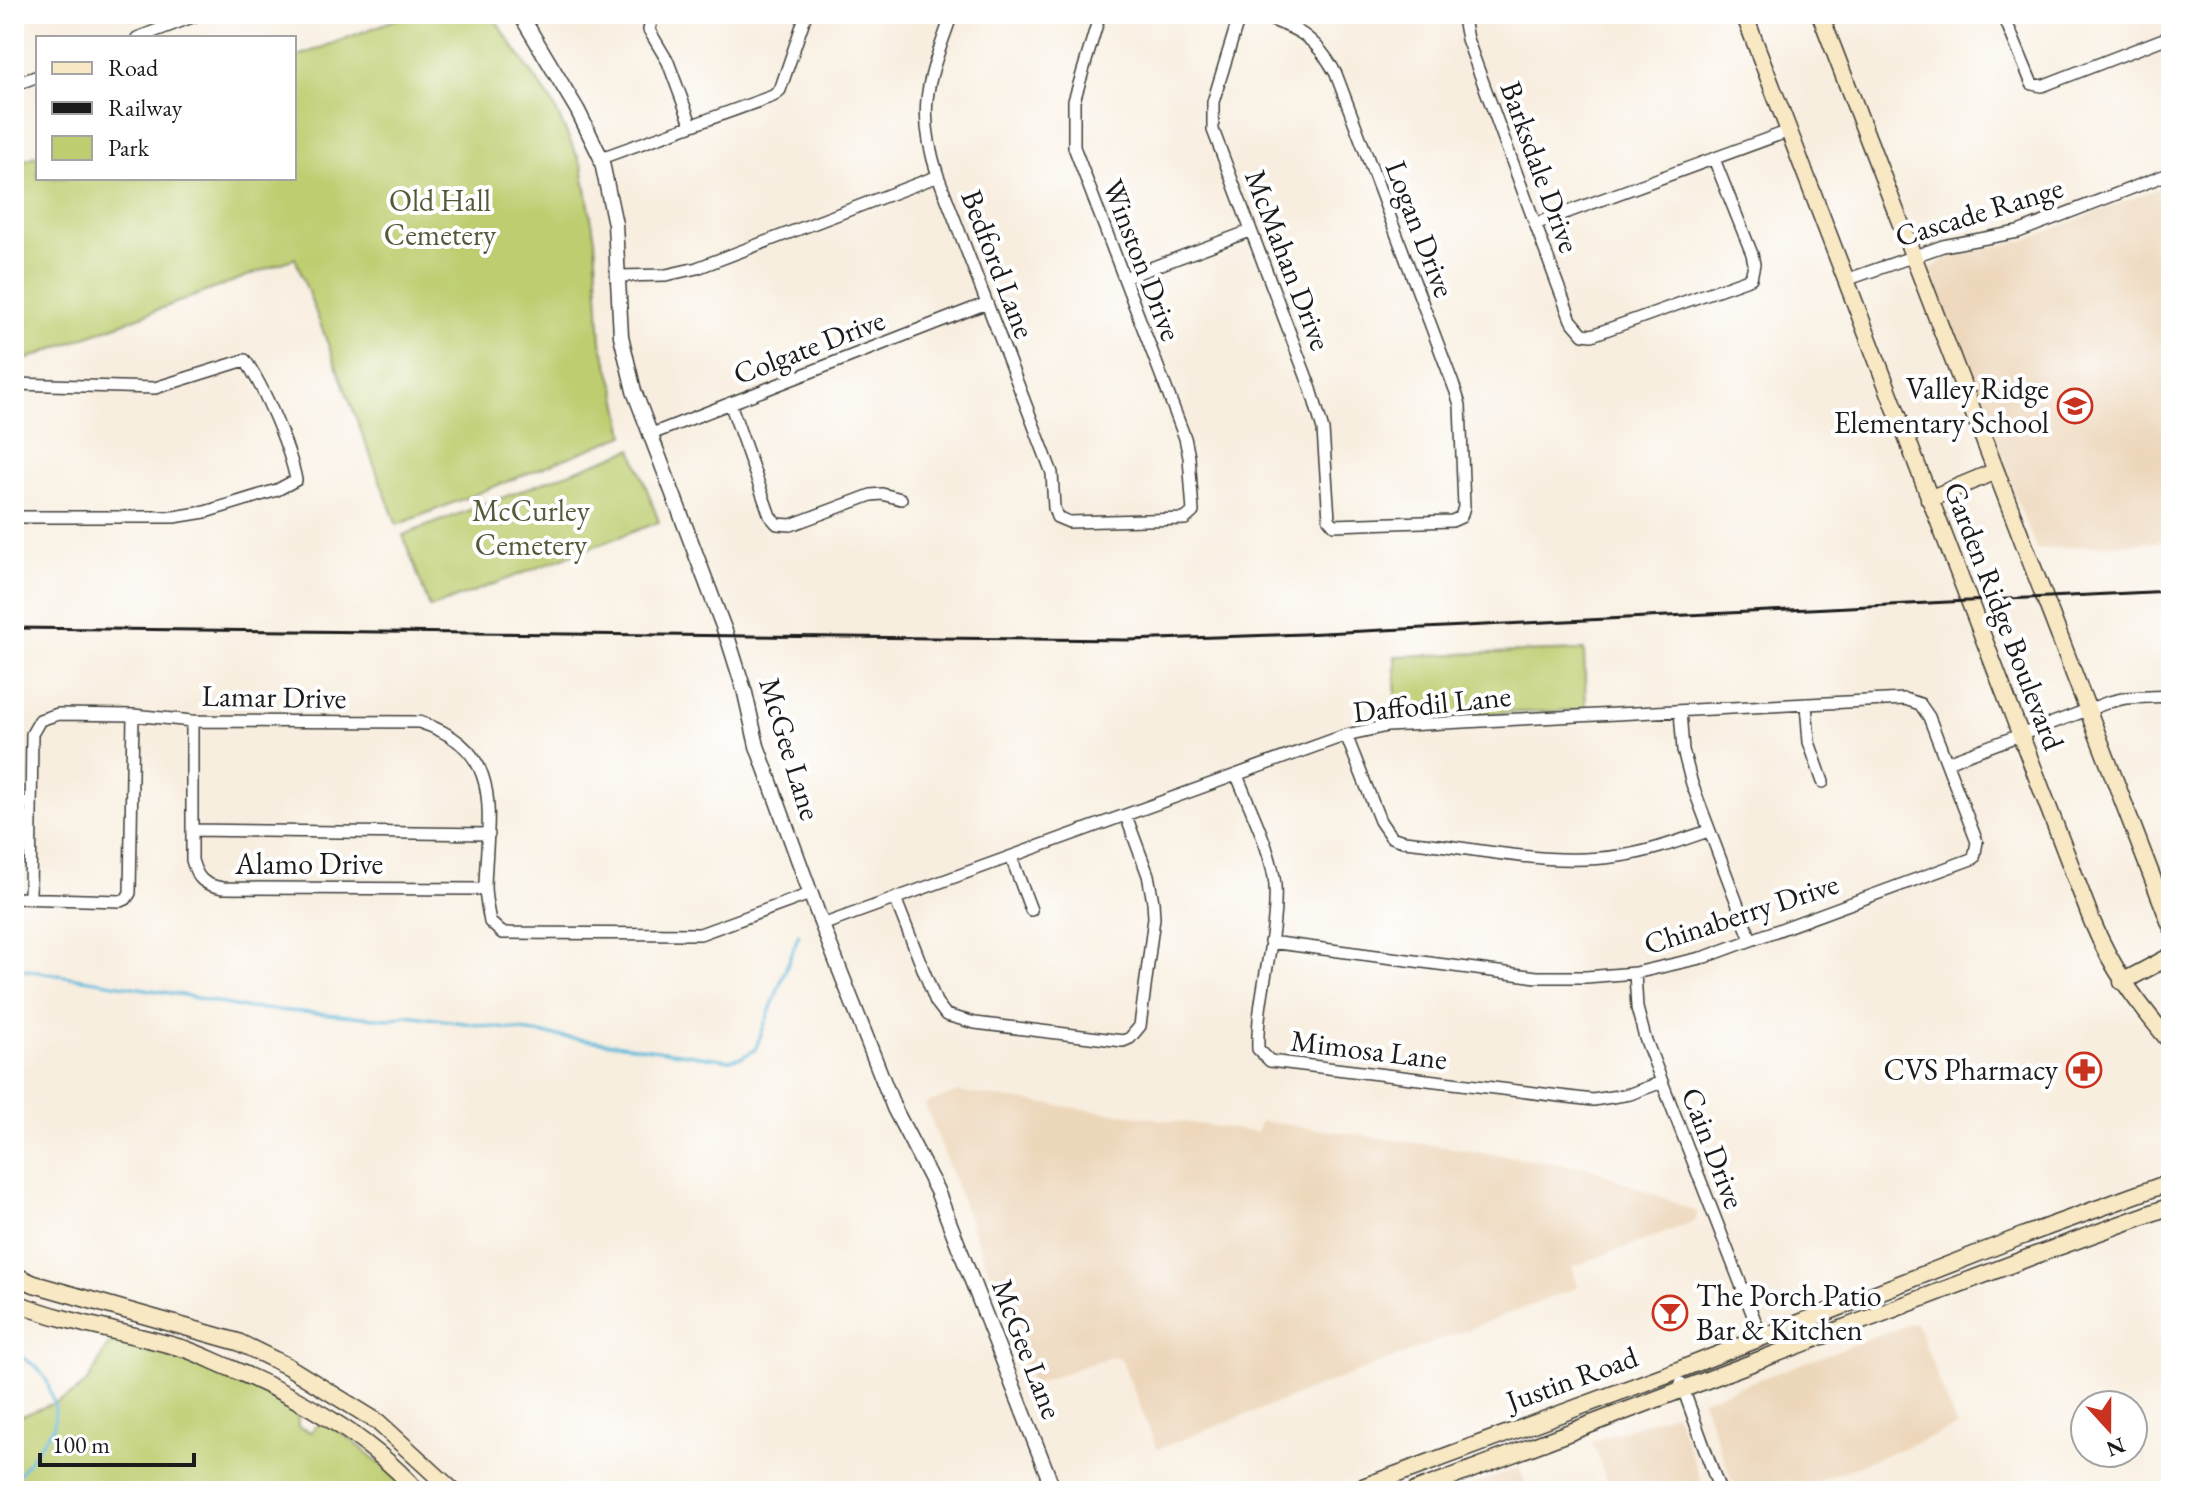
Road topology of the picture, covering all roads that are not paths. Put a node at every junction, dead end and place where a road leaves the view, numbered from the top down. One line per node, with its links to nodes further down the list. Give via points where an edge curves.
1 (200, 14): 13 (street)
2 (520, 14): 19 (street, McGee Lane)
3 (653, 14): 17 (street, via 649,30 668,62)
4 (806, 14): 17 (street, via 780,90)
5 (952, 14): 22 (street, Bedford Lane, via 924,114)
6 (1100, 14): 27 (street, Winston Drive, via 1076,86 1073,137)
7 (1240, 14): 24 (street, McMahan Drive, via 1212,116)
8 (1255, 14): 38 (street, Logan Drive, via 1302,31 1336,74 1460,405 1461,517)
9 (1462, 14): 23 (street, Barksdale Drive)
10 (1744, 14): 18 (main road, Garden Ridge Boulevard)
11 (1820, 14): 25 (main road)
12 (2003, 14): 14 (street, via 2032,84 2042,86)
13 (142, 36)
14 (2171, 36)
15 (36, 77): 16 (street)
16 (14, 85)
17 (691, 124): 19 (street)
18 (1789, 131): 20 (street); 28 (main road, Garden Ridge Boulevard)
19 (601, 158): 26 (street, McGee Lane, via 615,224)
20 (1714, 159): 23 (street); 23 (street, Barksdale Drive, via 1752,254 1752,275 1735,284 1592,335 1581,332 1571,320)
21 (2171, 173): 25 (street, Cascade Range, via 2018,232)
22 (938, 176): 26 (street, via 697,268); 29 (street, Bedford Lane)
23 (1535, 224)
24 (1250, 231): 27 (street); 38 (street, McMahan Drive, via 1323,430 1328,511)
25 (1913, 256): 28 (street, Cascade Range); 33 (main road)
26 (617, 276): 32 (street, McGee Lane, via 626,363)
27 (1124, 278): 37 (street, Winston Drive, via 1185,438 1193,512 1185,519)
28 (1846, 280): 35 (main road, Garden Ridge Boulevard)
29 (987, 303): 31 (street, Colgate Drive); 37 (street, Bedford Lane, via 1052,473 1057,517)
30 (14, 384): 36 (street, via 155,388 245,360 296,480 205,512 174,517)
31 (730, 403): 32 (street, Colgate Drive); 34 (street, via 777,524 791,525 871,495)
32 (649, 435): 59 (street, McGee Lane, via 729,642 757,746)
33 (1996, 471): 35 (main road); 42 (main road)
34 (901, 499)
35 (1929, 499): 46 (main road, Garden Ridge Boulevard)
36 (14, 517)
37 (1069, 522)
38 (1334, 525)
39 (2171, 696): 42 (street, via 2126,698)
40 (1806, 704): 41 (street, Daffodil Lane); 47 (street, Daffodil Lane, via 1915,702 1929,717); 49 (street, via 1809,742)
41 (1680, 711): 45 (street, Daffodil Lane, via 1387,726); 54 (street, via 1683,750)
42 (2088, 711): 46 (street); 65 (main road)
43 (133, 715): 44 (street, Lamar Drive); 50 (street, Lamar Drive, via 58,714 40,720 32,734); 61 (street, via 130,893 126,899)
44 (192, 721): 53 (street, Alamo Drive); 55 (street, Lamar Drive, via 419,722 442,730 484,775)
45 (1346, 735): 48 (street, Daffodil Lane); 54 (street, via 1380,821 1391,837 1403,841 1595,859 1639,853)
46 (2021, 736): 47 (street); 70 (main road, Garden Ridge Boulevard, via 2096,931)
47 (1947, 762): 56 (street, Daffodil Lane)
48 (1237, 775): 52 (street, Daffodil Lane); 67 (street, Mimosa Lane, via 1272,870)
49 (1823, 782)
50 (31, 802): 51 (street); 61 (street, Lamar Drive)
51 (14, 803)
52 (1126, 816): 57 (street, Daffodil Lane); 62 (street, via 1148,875 1154,918 1140,1026 1123,1041 946,1015)
53 (192, 830): 55 (street); 58 (street, Alamo Drive, via 192,860 206,885)
54 (1708, 831): 66 (street)
55 (489, 834): 58 (street, Lamar Drive)
56 (1977, 851): 66 (street, Chinaberry Drive, via 1974,858)
57 (1011, 857): 62 (street, Daffodil Lane); 63 (street)
58 (485, 889): 59 (street, Lamar Drive, via 490,922 502,933 700,934)
59 (810, 894): 64 (street, McGee Lane)
60 (14, 898): 61 (street)
61 (30, 898)
62 (895, 898): 64 (street, Daffodil Lane)
63 (1031, 910)
64 (822, 925): 91 (street, McGee Lane, via 894,1108 937,1191)
65 (2171, 926)
66 (1751, 940): 69 (street, Chinaberry Drive)
67 (1270, 942): 69 (street, Chinaberry Drive, via 1537,977); 72 (street, Mimosa Lane, via 1258,1049 1277,1064 1593,1100)
68 (2171, 956): 70 (main road)
69 (1635, 973): 72 (street, Cain Drive, via 1641,1023)
70 (2122, 982): 71 (main road, Garden Ridge Boulevard)
71 (2171, 1043)
72 (1662, 1082): 83 (street, Cain Drive)
73 (2171, 1182): 75 (main road, Justin Road)
74 (2171, 1206): 76 (main road, Justin Road)
75 (2022, 1236): 76 (main road); 80 (main road, Justin Road)
76 (2033, 1256): 81 (main road, Justin Road)
77 (14, 1275): 79 (main road)
78 (14, 1302): 82 (main road)
79 (107, 1304): 82 (main road); 86 (main road, via 238,1342)
80 (1844, 1304): 81 (main road); 83 (main road, Justin Road)
81 (1852, 1324): 85 (main road, Justin Road)
82 (100, 1327): 87 (main road, via 188,1350)
83 (1761, 1336): 84 (main road, Justin Road)
84 (1676, 1371): 85 (street); 88 (main road, Justin Road)
85 (1683, 1389): 92 (main road, Justin Road); 93 (street)
86 (331, 1392): 87 (main road); 90 (main road, via 378,1422)
87 (316, 1412): 89 (main road, via 394,1465)
88 (1359, 1490)
89 (417, 1491)
90 (453, 1491)
91 (1054, 1491)
92 (1415, 1491)
93 (1720, 1491)

